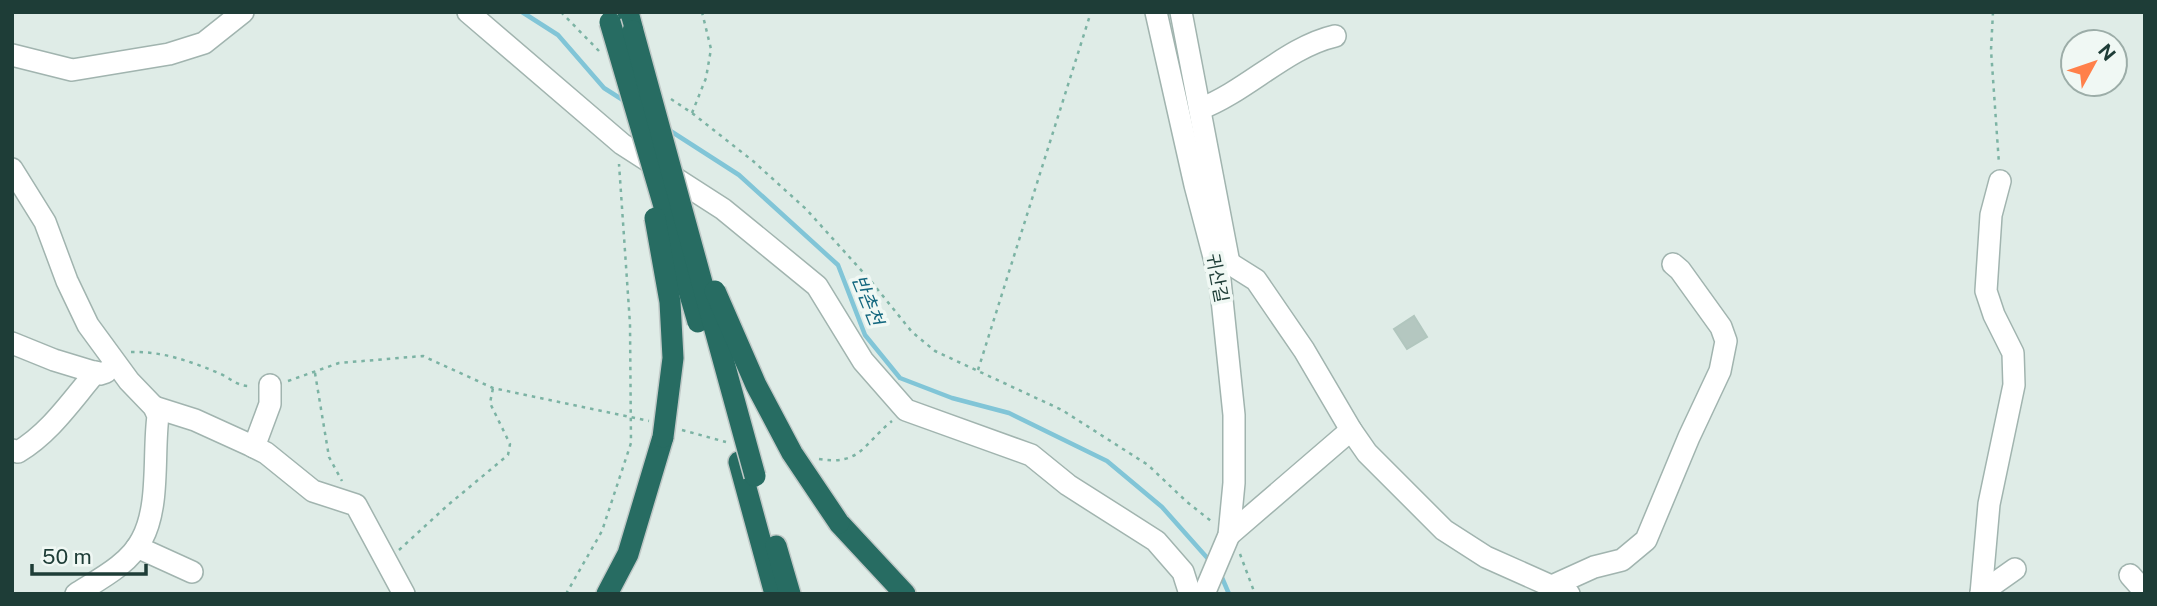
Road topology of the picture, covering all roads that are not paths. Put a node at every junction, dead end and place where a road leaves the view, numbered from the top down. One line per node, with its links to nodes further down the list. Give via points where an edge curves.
1 (243, 12): 7 (street, via 204,43 169,54 72,70)
2 (468, 12): 30 (street, via 618,140 723,209 817,286 863,361 906,410 1031,455 1068,485 1156,541)
3 (1156, 12): 13 (street, 귀산길, via 1195,185)
4 (1181, 12): 9 (street)
5 (620, 19): 8 (highway, bridge); 12 (highway, bridge)
6 (1335, 36): 9 (street, via 1323,38 1220,102)
7 (12, 55)
8 (628, 82): 22 (highway, bridge); 34 (highway, bridge, via 670,302 673,358 667,430 628,554)
9 (1200, 109): 13 (street)
10 (12, 169): 16 (street, via 45,222)
11 (2000, 181): 31 (street, via 1992,215 1986,291 2013,352 2014,385 1989,504)
12 (686, 223): 22 (highway, bridge); 37 (highway, bridge, via 756,385 792,453 839,523)
13 (1222, 262): 19 (street, via 1256,280); 23 (street, 귀산길, via 1234,415 1234,484)
14 (1673, 264): 28 (street, via 1721,327 1726,341 1720,371 1646,540 1622,560 1594,567)
15 (12, 343): 16 (street, via 54,360)
16 (108, 366): 18 (street); 21 (street, via 36,441 18,452)
17 (271, 385): 20 (street, via 270,404)
18 (154, 407): 20 (street, via 195,419); 24 (street, via 158,416 150,520)
19 (1351, 430): 23 (street); 28 (street, via 1367,453 1444,530 1486,557)
20 (254, 447): 33 (street, via 313,491 356,505)
21 (12, 450)
22 (743, 461): 35 (highway); 36 (highway)
23 (1226, 542): 30 (street)
24 (137, 547): 26 (street); 32 (street, via 108,574)
25 (2015, 569): 31 (street)
26 (192, 572)
27 (2130, 575): 29 (street)
28 (1560, 590)
29 (2145, 592)
30 (1200, 593)
31 (1981, 593)
32 (76, 594)
33 (404, 594)
34 (607, 594)
35 (775, 594)
36 (790, 594)
37 (905, 594)

